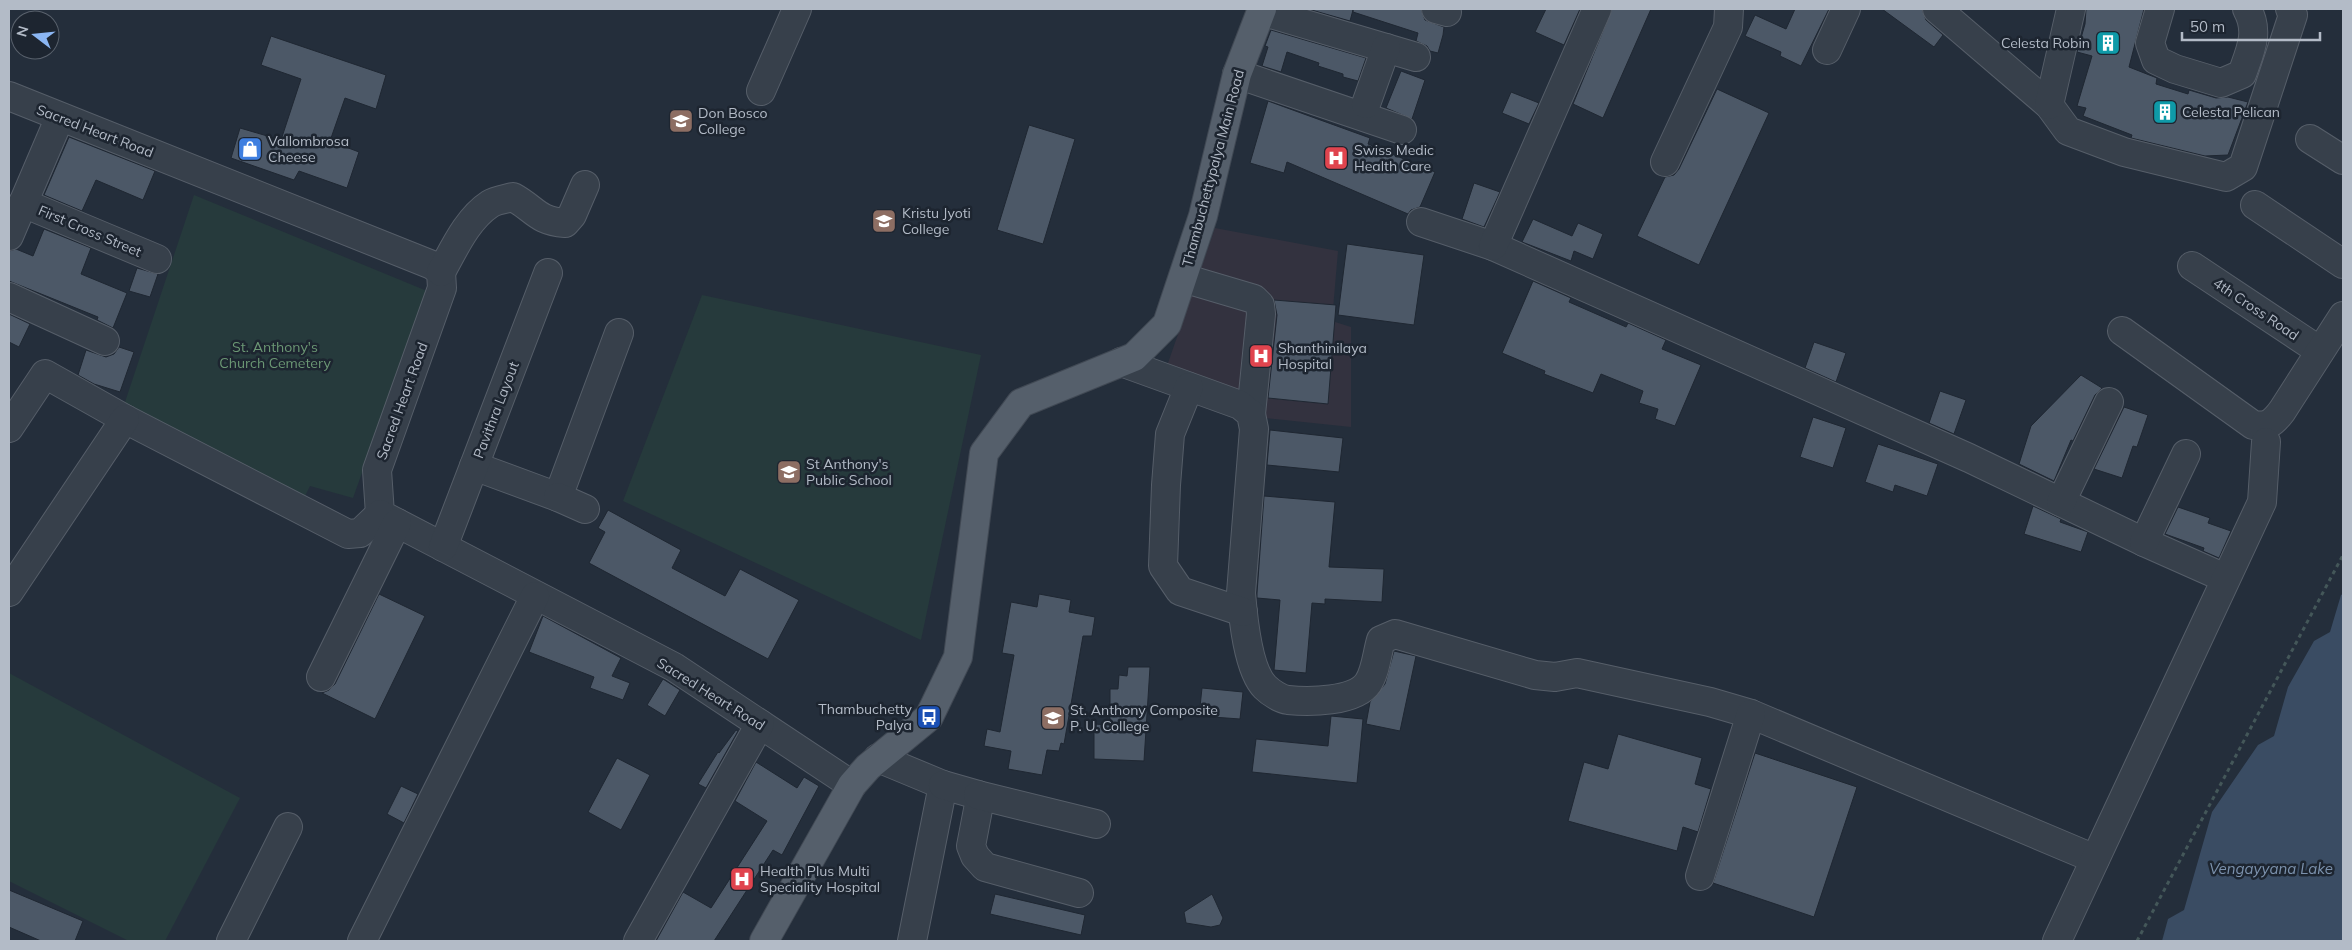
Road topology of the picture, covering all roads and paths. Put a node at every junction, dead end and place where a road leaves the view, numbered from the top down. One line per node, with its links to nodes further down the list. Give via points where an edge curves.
1 (797, 9): 17 (street)
2 (1597, 9): 31 (street)
3 (1729, 9): 25 (street, via 1728,27)
4 (1846, 9): 12 (street)
5 (1937, 9): 20 (street)
6 (2072, 9): 20 (street)
7 (2160, 9): 14 (street, via 2150,43 2156,60 2221,83 2242,74)
8 (2248, 9): 14 (street, via 2254,21 2254,43)
9 (2290, 9): 15 (street, via 2294,16)
10 (1262, 10): 11 (street); 16 (main road, Thambuchettypalya Main Road)
11 (1386, 48): 13 (street); 19 (street)
12 (1827, 50)
13 (1416, 57)
14 (2248, 58): 15 (street)
15 (2276, 66): 20 (street, via 2242,166 2226,177 2124,152 2068,131)
16 (1237, 74): 22 (street); 37 (main road, Thambuchettypalya Main Road, via 1203,216)
17 (761, 91)
18 (9, 96): 21 (street, Sacred Heart Road)
19 (1366, 104)
20 (2049, 105)
21 (60, 117): 27 (street); 35 (street, Sacred Heart Road, via 432,265)
22 (1402, 130)
23 (2310, 139): 24 (street)
24 (2343, 160)
25 (1665, 162)
26 (585, 185): 35 (street, via 565,223 539,218 513,197 491,203 462,236)
27 (23, 203): 30 (street); 32 (street, First Cross Street)
28 (2255, 205): 33 (street)
29 (1421, 222): 31 (street)
30 (9, 236)
31 (1493, 246): 54 (street)
32 (157, 259)
33 (2343, 264)
34 (2192, 266): 43 (street, 4th Cross Road)
35 (441, 272): 56 (street, Sacred Heart Road, via 442,288 377,470)
36 (548, 273): 52 (street, Pavithra Layout)
37 (1183, 278): 44 (main road, Thambuchettypalya Main Road, via 1167,324 1134,357); 47 (street, via 1254,299 1260,304 1262,314)
38 (9, 297): 42 (street)
39 (2343, 316): 43 (street)
40 (2122, 331): 43 (street, via 2253,425 2272,424)
41 (619, 333): 53 (street)
42 (105, 341)
43 (2320, 351)
44 (1121, 362): 45 (street); 67 (main road, Thambuchettypalya Main Road, via 1021,404 984,453 958,657 929,717)
45 (1189, 387): 47 (street, via 1240,406); 63 (street, via 1170,434 1163,566 1180,591)
46 (2109, 402): 54 (street)
47 (1251, 414): 63 (street, via 1254,429)
48 (125, 419): 49 (street, via 45,374); 56 (street, via 348,534 360,533); 61 (street)
49 (9, 428)
50 (2266, 442): 60 (street, via 2262,502)
51 (2186, 454): 57 (street)
52 (474, 466): 53 (street); 58 (street, Pavithra Layout)
53 (558, 497): 55 (street)
54 (2061, 502): 57 (street)
55 (585, 509)
56 (388, 519): 58 (street, Sacred Heart Road); 64 (street)
57 (2144, 542): 60 (street)
58 (443, 548): 62 (street, Sacred Heart Road)
59 (2343, 555): 82 (path)
60 (2225, 578): 73 (street)
61 (9, 592)
62 (535, 596): 66 (street, Sacred Heart Road, via 674,667); 77 (street)
63 (1243, 612): 65 (street, via 1257,675 1265,687 1287,700 1344,698 1357,692 1367,684 1372,674 1381,640 1395,634 1535,675 1555,677 1577,673)
64 (321, 677)
65 (1751, 714): 73 (street); 74 (street)
66 (760, 724): 69 (street, Sacred Heart Road); 78 (street)
67 (878, 758): 68 (street); 69 (main road, Thambuchettypalya Main Road)
68 (943, 785): 70 (street); 80 (street)
69 (852, 786): 79 (main road, Thambuchettypalya Main Road)
70 (978, 795): 71 (street); 75 (street, via 980,799 971,846 985,867)
71 (1096, 824)
72 (288, 827): 76 (street)
73 (2095, 859): 81 (street)
74 (1700, 876)
75 (1079, 893)
76 (231, 941)
77 (362, 941)
78 (638, 941)
79 (764, 941)
80 (912, 941)
81 (2057, 941)
82 (2137, 941)

